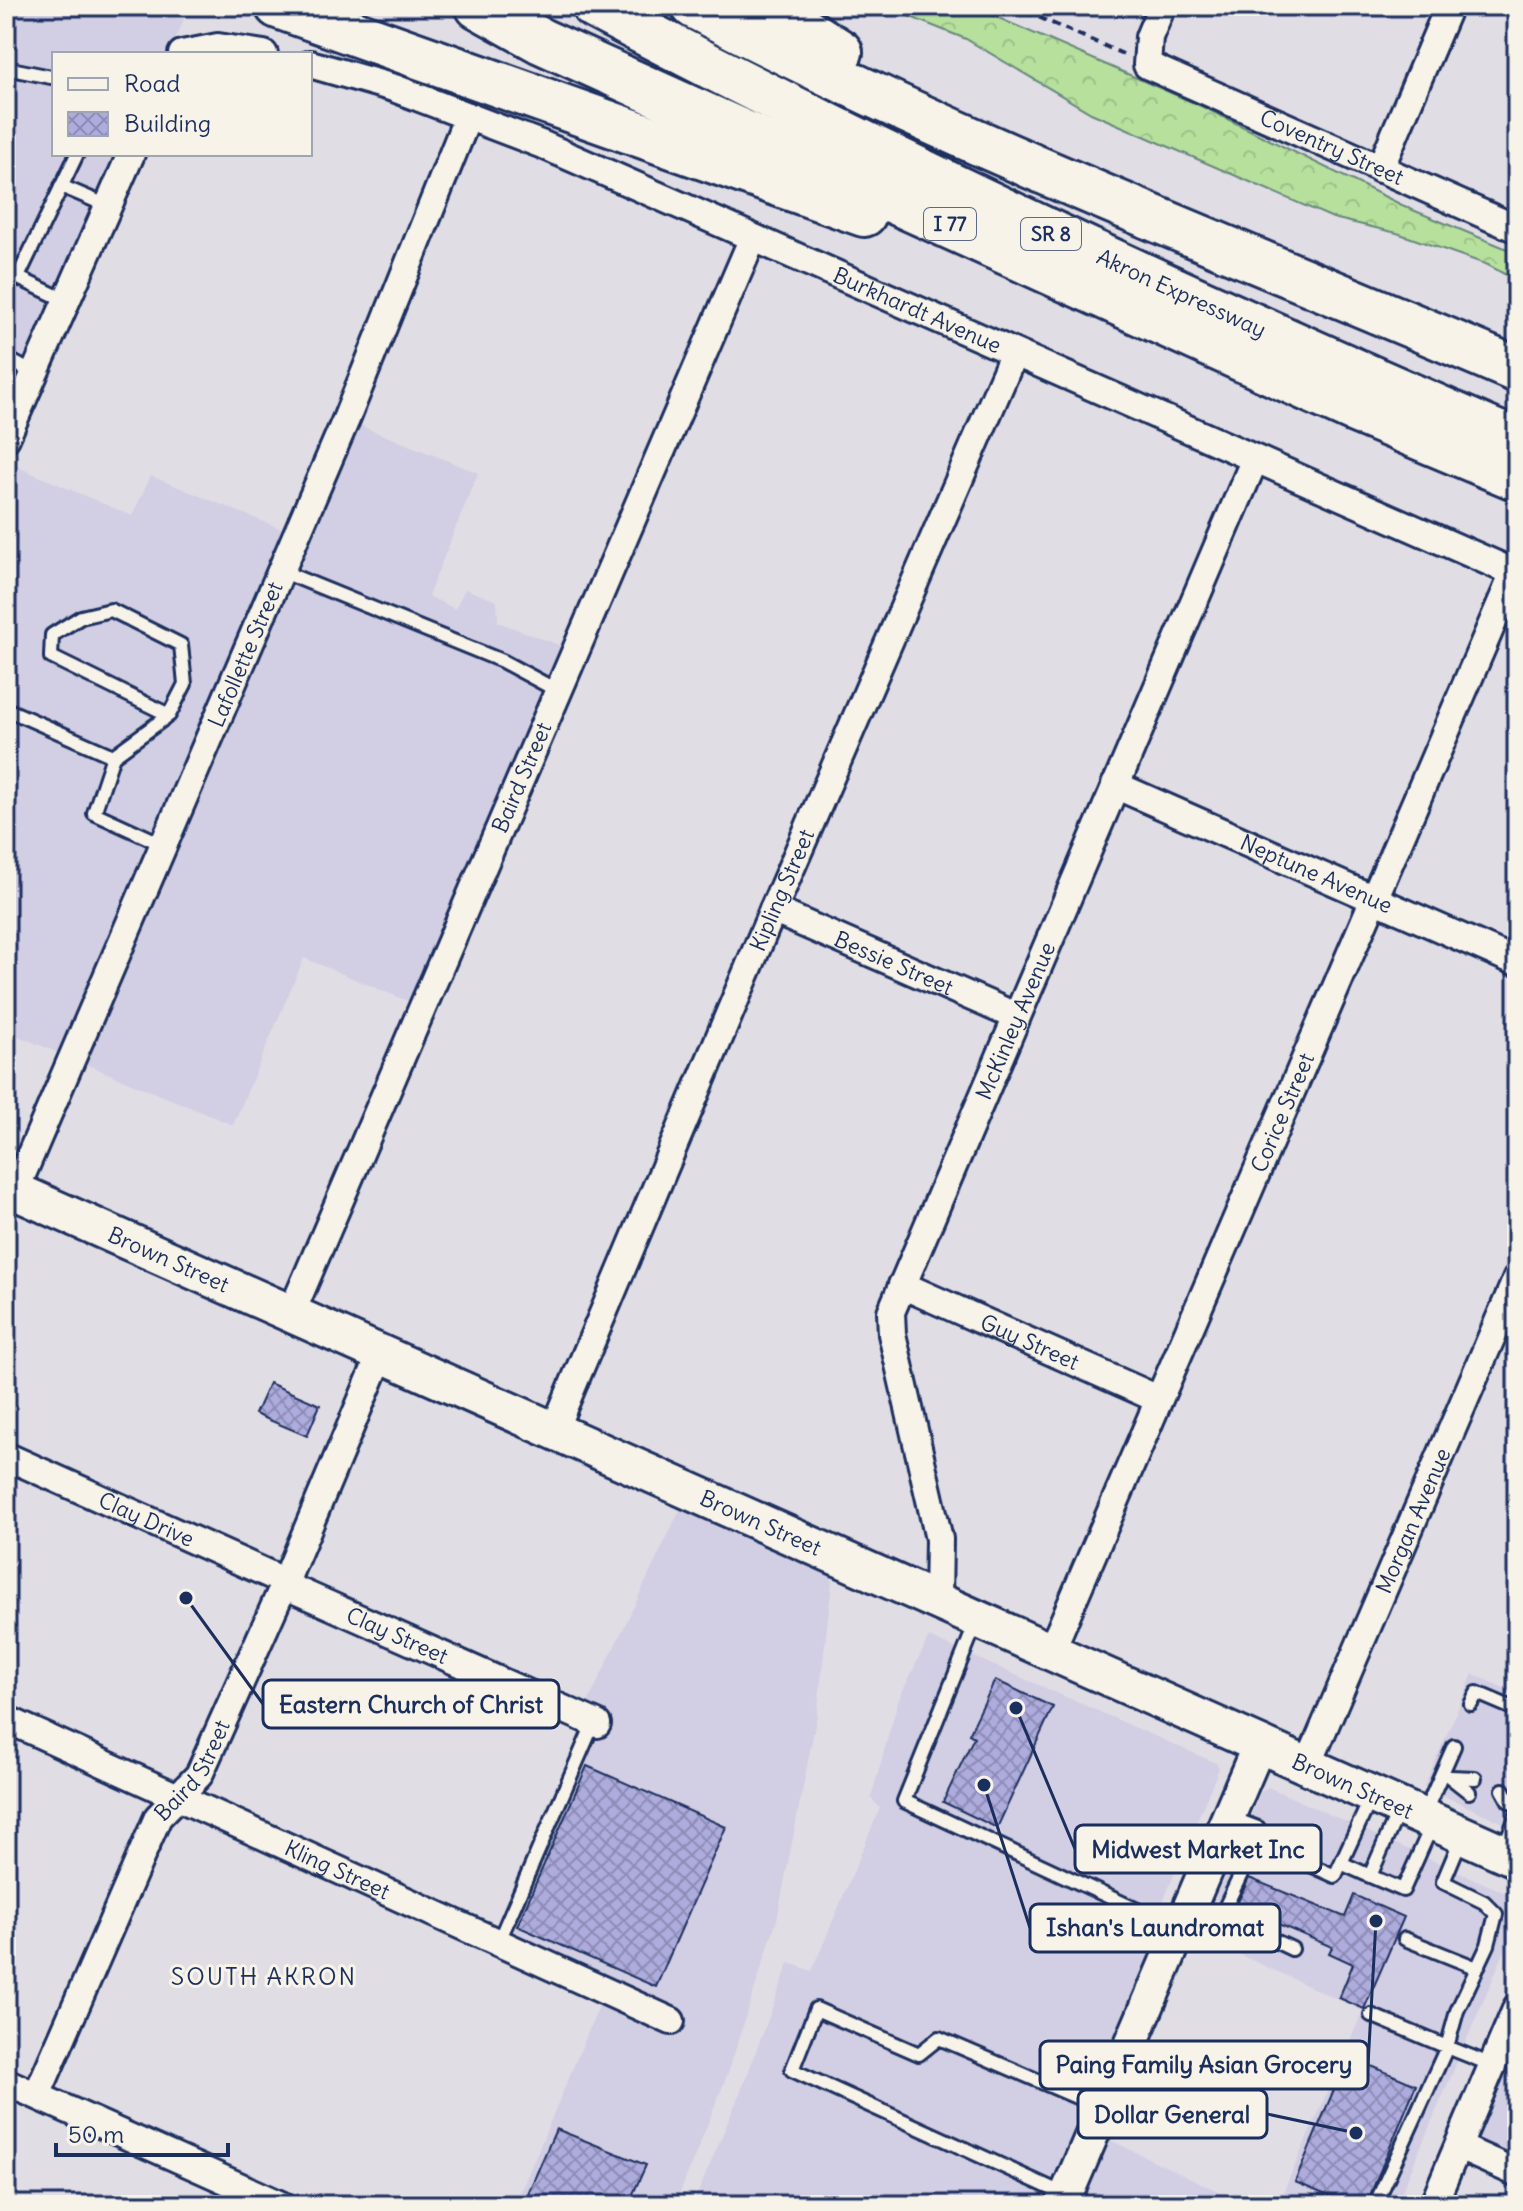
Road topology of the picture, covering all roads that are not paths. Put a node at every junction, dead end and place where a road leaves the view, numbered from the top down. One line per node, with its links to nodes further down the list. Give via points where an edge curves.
1 (278, 6): 22 (highway, via 881,219)
2 (478, 6): 22 (highway, I 77, via 541,41)
3 (594, 6): 30 (highway, Akron Expressway / SR 8, via 1075,245)
4 (694, 6): 15 (highway)
5 (768, 6): 15 (highway)
6 (1162, 6): 17 (street, Coventry Street, via 1149,37 1147,65)
7 (1449, 6): 17 (street)
8 (192, 52): 9 (street, via 218,47)
9 (251, 52)
10 (312, 65): 13 (street, Burkhardt Avenue)
11 (6, 68): 12 (lane)
12 (51, 77)
13 (468, 116): 21 (street, Burkhardt Avenue); 33 (street, Lafollette Street)
14 (76, 156): 18 (lane)
15 (1025, 160): 27 (highway)
16 (127, 163): 19 (street)
17 (1380, 169): 20 (street, Coventry Street)
18 (61, 186): 19 (lane); 23 (lane)
19 (108, 206): 24 (street)
20 (1517, 229)
21 (752, 240): 25 (street, Burkhardt Avenue); 35 (street, Baird Street)
22 (1008, 251): 32 (highway, I 77)
23 (12, 275): 24 (lane)
24 (67, 301): 28 (street)
25 (1014, 353): 31 (street, Burkhardt Avenue); 42 (street, Kipling Street)
26 (6, 358): 28 (lane)
27 (1517, 370)
28 (33, 373): 29 (street)
29 (6, 438)
30 (1517, 442)
31 (1254, 461): 34 (street, Burkhardt Avenue); 39 (street, McKinley Avenue)
32 (1517, 478)
33 (281, 571): 35 (lane, via 502,661); 40 (street, Lafollette Street)
34 (1516, 574): 41 (street, Corice Street)
35 (558, 691): 48 (street, Baird Street)
36 (6, 709): 38 (lane)
37 (169, 715): 37 (lane, via 185,684 181,645 111,610 81,617 52,635 51,657); 38 (lane)
38 (113, 756): 40 (lane, via 94,813)
39 (1115, 785): 41 (street, Neptune Avenue); 44 (street, McKinley Avenue)
40 (164, 845): 45 (street, Lafollette Street)
41 (1374, 899): 43 (street, Neptune Avenue); 50 (street, Corice Street)
42 (773, 910): 44 (street, Bessie Street); 51 (street, Kipling Street)
43 (1517, 962)
44 (1015, 1016): 47 (street, McKinley Avenue)
45 (10, 1189): 48 (main road, Brown Street)
46 (1517, 1278): 63 (street, Morgan Avenue)
47 (902, 1285): 50 (street, Guy Street); 54 (street, McKinley Avenue, via 891,1312 892,1334 939,1539)
48 (291, 1314): 49 (main road, Brown Street)
49 (381, 1354): 51 (main road, Brown Street); 53 (street, Baird Street)
50 (1158, 1399): 56 (street, Corice Street)
51 (554, 1430): 54 (main road, Brown Street)
52 (6, 1456): 53 (street, Clay Drive)
53 (285, 1584): 60 (street, Clay Street); 67 (street, Baird Street, via 199,1775)
54 (938, 1600): 55 (main road, Brown Street)
55 (978, 1618): 56 (main road, Brown Street); 75 (lane, via 904,1801)
56 (1051, 1651): 61 (main road, Brown Street)
57 (1471, 1704): 58 (lane, via 1477,1693)
58 (1517, 1710)
59 (6, 1719): 67 (street, Kling Street)
60 (595, 1723): 78 (lane)
61 (1259, 1745): 63 (main road, Brown Street); 70 (street)
62 (1454, 1746): 64 (lane)
63 (1308, 1765): 69 (main road, Brown Street)
64 (1446, 1775): 65 (lane); 66 (lane); 69 (lane)
65 (1475, 1778)
66 (1469, 1792)
67 (177, 1798): 78 (street, Kling Street); 88 (street, Baird Street, via 158,1817)
68 (1511, 1802): 72 (lane)
69 (1418, 1815): 72 (main road, Brown Street); 73 (lane); 74 (lane); 74 (lane, via 1403,1890); 80 (lane, via 1443,1882 1484,1902 1496,1914)
70 (1228, 1816): 71 (lane, via 1258,1828); 75 (street)
71 (1261, 1843): 73 (lane, via 1335,1876); 76 (lane)
72 (1510, 1855)
73 (1341, 1863): 74 (lane)
74 (1370, 1876)
75 (1186, 1916): 76 (lane); 89 (street)
76 (1221, 1916): 79 (lane)
77 (1405, 1939): 80 (lane)
78 (498, 1943): 83 (street, Kling Street)
79 (1292, 1949)
80 (1477, 1968): 85 (lane)
81 (1517, 2007): 84 (street)
82 (1371, 2015): 85 (lane)
83 (671, 2021)
84 (1510, 2043): 86 (street)
85 (1447, 2047): 86 (lane); 94 (lane)
86 (1492, 2065): 90 (street)
87 (6, 2082): 88 (street)
88 (37, 2095): 93 (street)
89 (1103, 2109): 92 (street); 92 (lane, via 939,2038 919,2054 816,2009 792,2070)
90 (1459, 2147): 91 (street); 95 (street)
91 (1517, 2173)
92 (1064, 2200)
93 (281, 2205)
94 (1375, 2205)
95 (1433, 2205)

